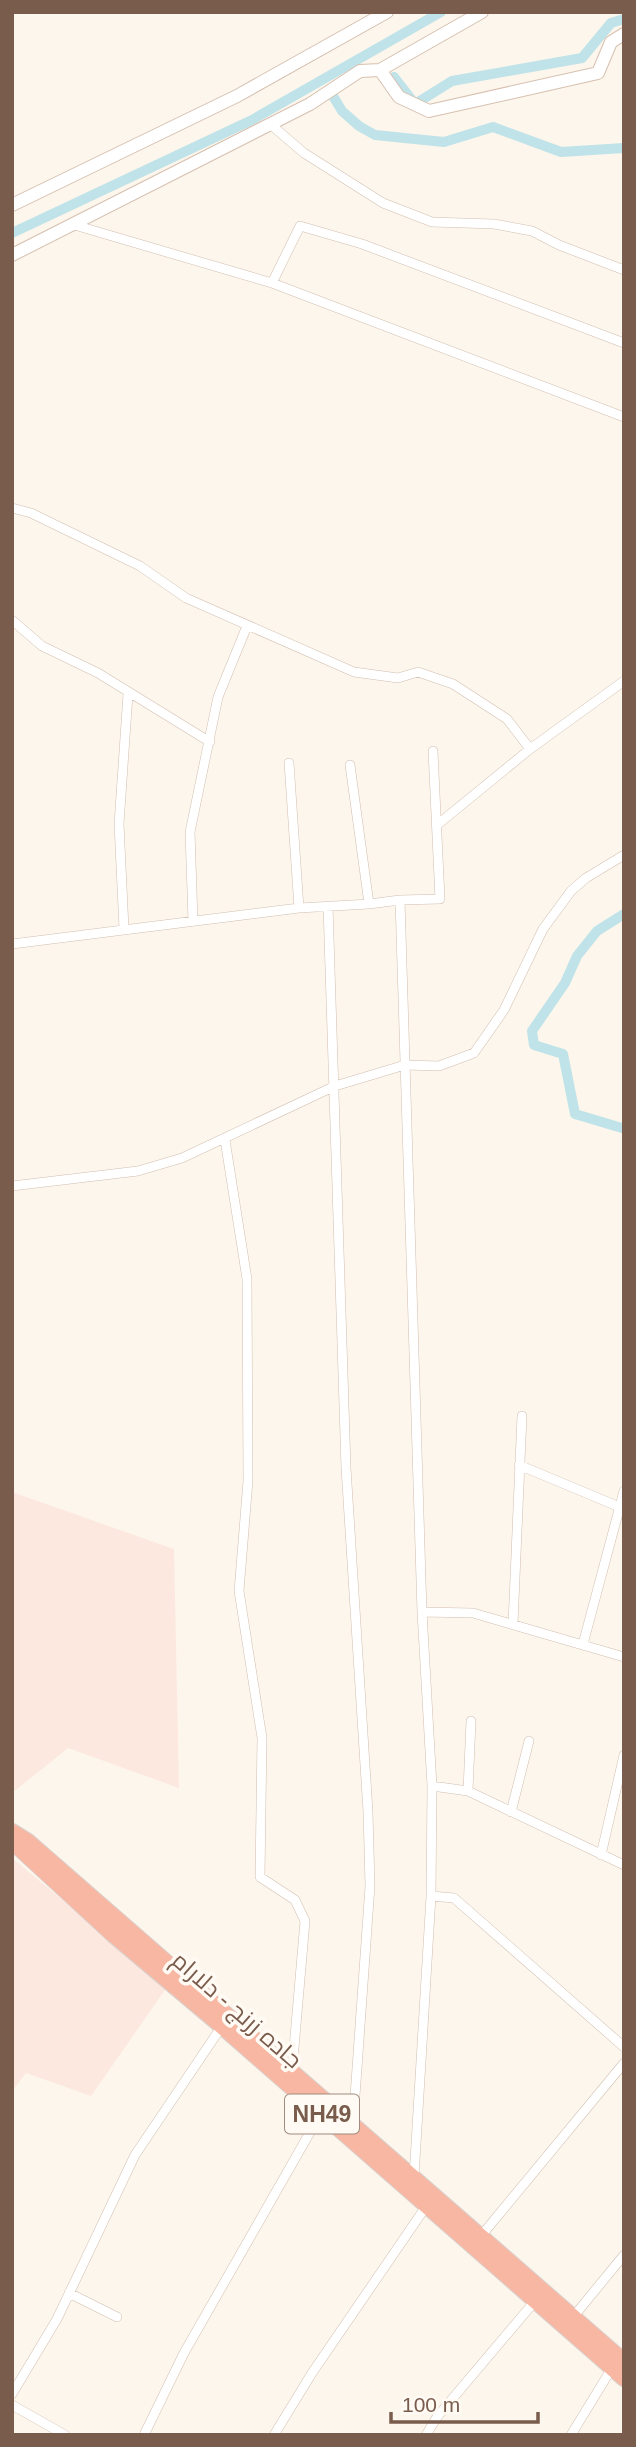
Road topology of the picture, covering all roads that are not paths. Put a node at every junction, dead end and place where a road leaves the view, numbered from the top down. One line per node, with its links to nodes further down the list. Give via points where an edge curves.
1 (387, 12): 6 (street, via 237,96)
2 (482, 12): 4 (street)
3 (624, 34): 4 (street, via 611,42 598,73 429,111 399,97)
4 (380, 69): 5 (street, via 360,71)
5 (270, 124): 7 (street); 9 (street, via 383,203 432,222 494,224 532,231)
6 (12, 205)
7 (70, 223): 8 (street); 10 (street)
8 (12, 255)
9 (624, 270)
10 (272, 283): 11 (street, via 300,226 362,244); 12 (street)
11 (624, 343)
12 (624, 417)
13 (12, 508): 15 (street, via 140,566 186,598)
14 (13, 621): 17 (street, via 43,646 98,673)
15 (247, 626): 18 (street, via 218,697); 19 (street, via 354,672 398,678 418,672 453,684 507,719)
16 (624, 681): 19 (street)
17 (128, 694): 18 (street); 30 (street, via 119,824)
18 (210, 742): 29 (street, via 190,832)
19 (530, 749): 23 (street)
20 (433, 751): 23 (street)
21 (289, 763): 28 (street)
22 (350, 765): 26 (street)
23 (437, 825): 25 (street, via 440,899)
24 (624, 855): 32 (street, via 571,891 543,929 504,1010 474,1053 439,1066)
25 (400, 900): 26 (street); 32 (street)
26 (369, 904): 27 (street)
27 (328, 906): 28 (street); 33 (street)
28 (299, 908): 29 (street)
29 (193, 921): 30 (street)
30 (124, 929): 31 (street)
31 (12, 944)
32 (405, 1065): 33 (street); 40 (street)
33 (335, 1086): 34 (street); 60 (street, via 346,1468 370,1874)
34 (226, 1140): 35 (street, via 138,1171); 58 (street, via 247,1279 248,1480 239,1591 262,1738 260,1877 295,1900 305,1921)
35 (12, 1185)
36 (522, 1416): 37 (street)
37 (519, 1465): 39 (street); 41 (street)
38 (624, 1491): 39 (street)
39 (621, 1507): 42 (street)
40 (422, 1612): 41 (street, via 473,1613); 47 (street)
41 (513, 1624): 42 (street)
42 (583, 1644): 43 (street)
43 (624, 1657)
44 (471, 1721): 48 (street)
45 (529, 1741): 49 (street)
46 (624, 1755): 52 (street)
47 (432, 1786): 48 (street); 54 (street)
48 (468, 1791): 49 (street)
49 (511, 1812): 52 (street)
50 (12, 1832): 58 (highway, جاده زرنج - دلارام / NH49)
51 (12, 1841): 55 (highway, جاده زرنج - دلارام / NH49)
52 (601, 1855): 53 (street)
53 (624, 1865)
54 (431, 1896): 56 (street, via 454,1898); 61 (street)
55 (222, 2026): 59 (highway, جاده زرنج - دلارام / NH49); 65 (street, via 135,2155)
56 (624, 2047)
57 (624, 2063): 63 (street)
58 (292, 2071): 60 (highway, جاده زرنج - دلارام / NH49)
59 (321, 2113): 62 (highway, جاده زرنج - دلارام / NH49); 73 (street, via 184,2353)
60 (352, 2124): 61 (highway, جاده زرنج - دلارام / NH49)
61 (414, 2177): 63 (highway, جاده زرنج - دلارام / NH49)
62 (427, 2204): 66 (highway, جاده زرنج - دلارام / NH49); 74 (street)
63 (481, 2236): 67 (highway, جاده زرنج - دلارام / NH49)
64 (624, 2255): 67 (street)
65 (69, 2293): 68 (street); 70 (street)
66 (536, 2301): 69 (highway, جاده زرنج - دلارام / NH49); 75 (street, via 436,2417)
67 (574, 2316): 69 (highway, جاده زرنج - دلارام / NH49)
68 (117, 2317)
69 (620, 2369): 76 (street)
70 (12, 2394)
71 (12, 2405): 72 (street)
72 (65, 2435)
73 (144, 2435)
74 (274, 2435)
75 (426, 2435)
76 (571, 2435)

